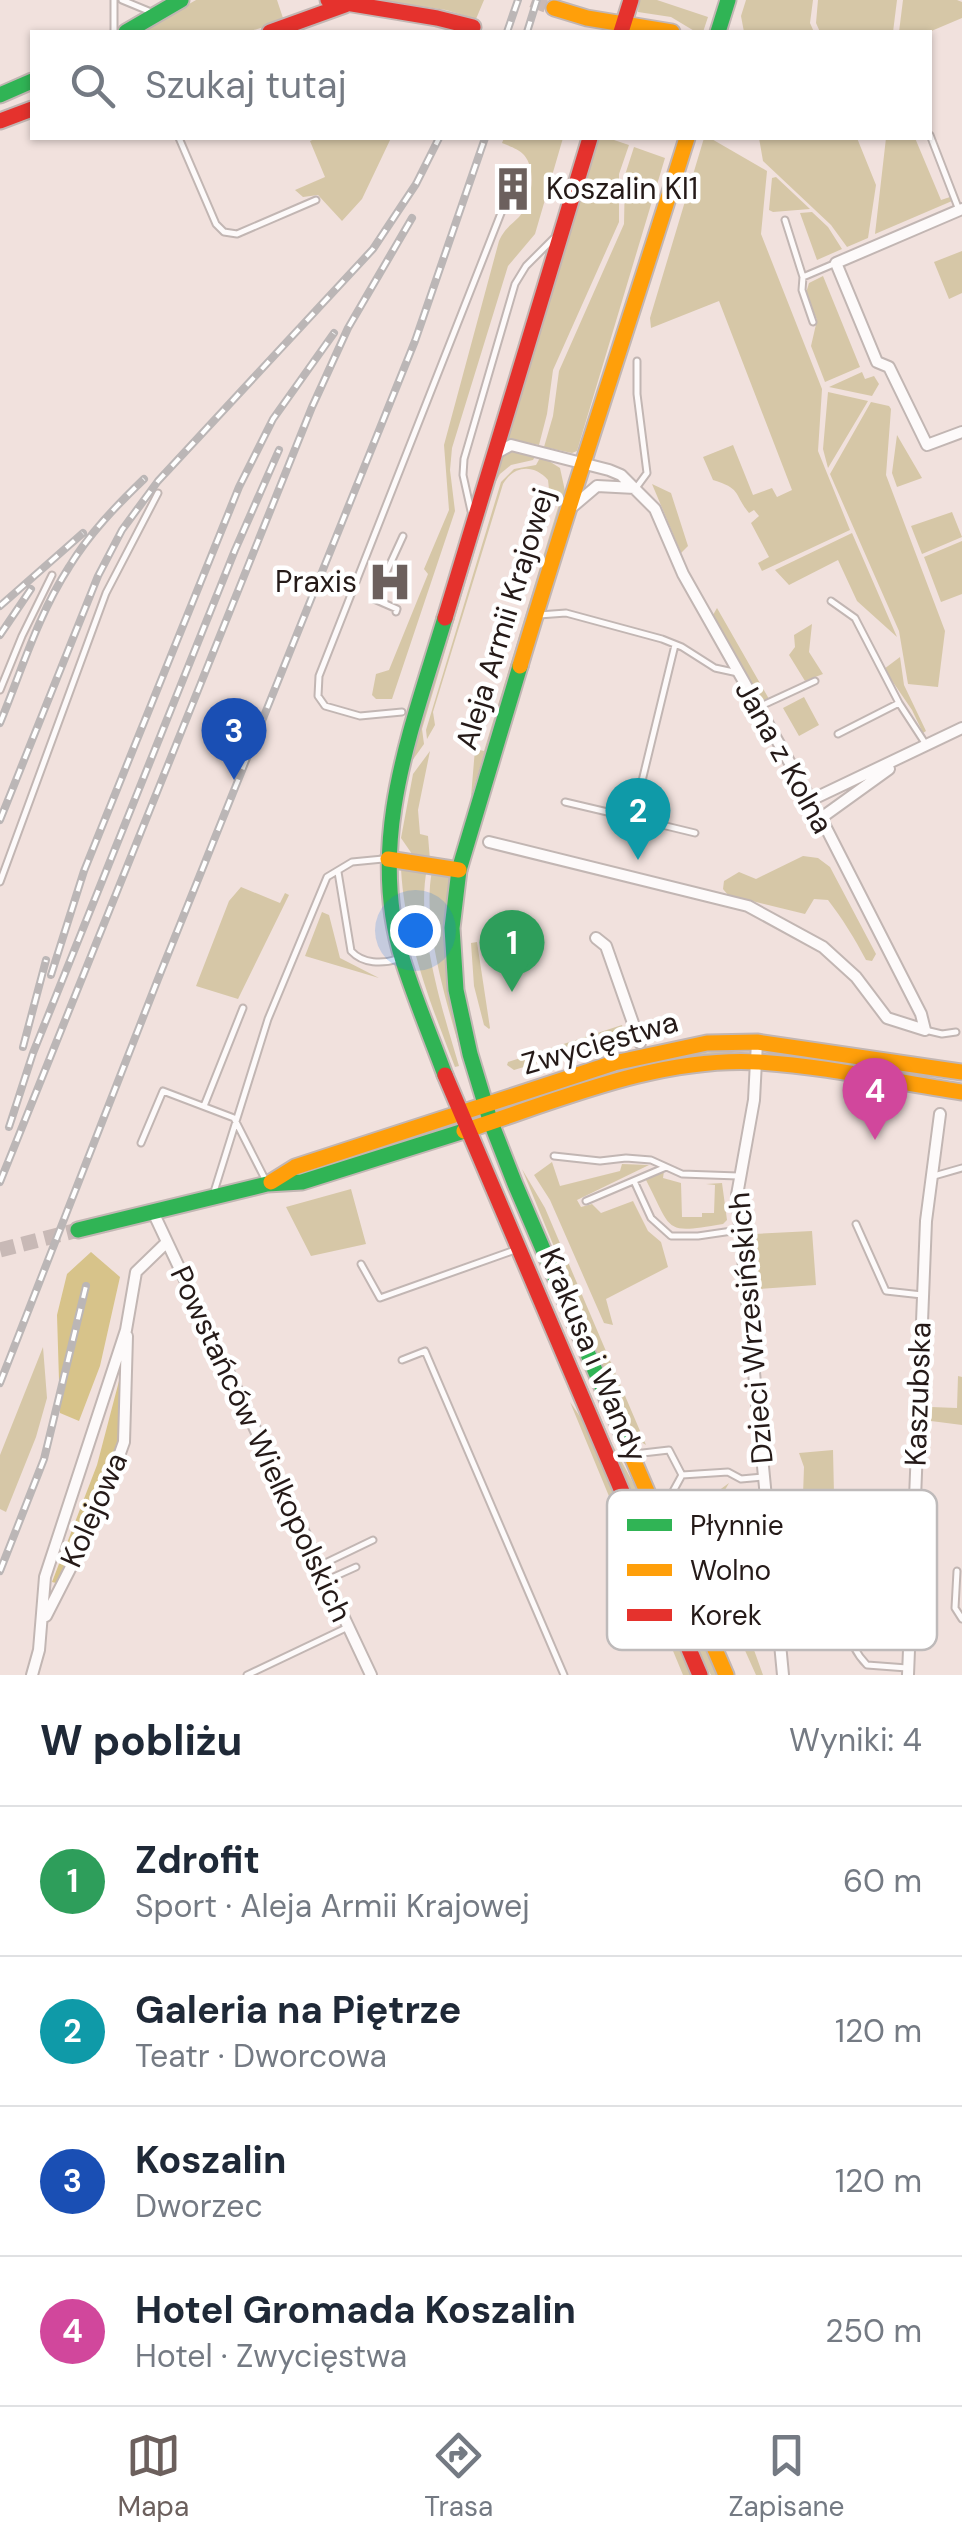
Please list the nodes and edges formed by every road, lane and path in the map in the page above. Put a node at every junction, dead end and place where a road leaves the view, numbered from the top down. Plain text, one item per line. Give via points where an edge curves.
1 (114, 0) edge
2 (122, 0) edge
3 (181, 0) edge
4 (328, 0) edge
5 (631, 0) edge
6 (728, 0) edge
7 (348, 4) edge
8 (554, 8) dead end
9 (157, 14) junction
10 (473, 27) dead end
11 (623, 28) edge
12 (114, 30) edge
13 (129, 30) edge
14 (276, 30) edge
15 (719, 30) edge
16 (30, 82) edge
17 (0, 94) edge
18 (30, 109) edge
19 (0, 121) edge
20 (181, 140) edge
21 (589, 140) edge
22 (685, 140) edge
23 (932, 140) edge
24 (316, 200) dead end
25 (505, 203) dead end
26 (961, 209) edge
27 (785, 220) dead end
28 (562, 230) junction
29 (836, 263) junction
30 (803, 277) junction
31 (813, 322) dead end
32 (637, 361) dead end
33 (962, 432) edge
34 (494, 454) junction
35 (581, 462) junction
36 (636, 488) junction
37 (158, 493) dead end
38 (565, 515) junction
39 (474, 521) junction
40 (403, 536) dead end
41 (52, 575) dead end
42 (831, 600) dead end
43 (396, 612) dead end
44 (535, 616) junction
45 (675, 644) junction
46 (738, 673) junction
47 (816, 682) dead end
48 (0, 690) edge
49 (898, 703) junction
50 (758, 708) junction
51 (402, 712) dead end
52 (962, 728) edge
53 (838, 734) dead end
54 (927, 745) junction
55 (911, 753) junction
56 (810, 800) junction
57 (565, 802) dead end
58 (633, 818) junction
59 (821, 818) junction
60 (695, 832) dead end
61 (493, 840) dead end
62 (388, 859) junction
63 (459, 870) junction
64 (338, 872) junction
65 (0, 882) edge
66 (596, 938) dead end
67 (402, 958) junction
68 (243, 1008) dead end
69 (925, 1030) junction
70 (956, 1032) dead end
71 (757, 1042) junction
72 (640, 1043) dead end
73 (757, 1062) junction
74 (962, 1072) edge
75 (962, 1092) edge
76 (486, 1105) junction
77 (204, 1106) junction
78 (459, 1113) junction
79 (940, 1114) dead end
80 (234, 1118) junction
81 (492, 1123) junction
82 (467, 1130) junction
83 (140, 1143) dead end
84 (554, 1156) dead end
85 (668, 1166) junction
86 (962, 1168) edge
87 (934, 1171) junction
88 (738, 1176) junction
89 (634, 1180) junction
90 (267, 1184) junction
91 (212, 1198) junction
92 (586, 1200) dead end
93 (154, 1212) junction
94 (856, 1224) dead end
95 (78, 1230) tunnel mouth
96 (740, 1230) junction
97 (166, 1243) junction
98 (518, 1249) junction
99 (361, 1264) dead end
100 (922, 1294) junction
101 (126, 1330) junction
102 (402, 1360) dead end
103 (632, 1454) junction
104 (682, 1475) junction
105 (765, 1477) junction
106 (621, 1490) edge
107 (647, 1490) edge
108 (674, 1490) edge
109 (766, 1490) edge
110 (915, 1490) edge
111 (373, 1540) dead end
112 (319, 1566) junction
113 (356, 1567) dead end
114 (957, 1571) dead end
115 (326, 1581) junction
116 (962, 1619) edge
117 (42, 1625) junction
118 (348, 1627) junction
119 (689, 1650) edge
120 (715, 1650) edge
121 (781, 1650) edge
122 (855, 1650) edge
123 (867, 1665) junction
124 (908, 1672) edge
125 (32, 1675) edge
126 (247, 1675) edge
127 (371, 1675) edge
128 (564, 1675) edge
129 (700, 1675) edge
130 (726, 1675) edge
131 (783, 1675) edge
132 (866, 1675) edge

1 - 12 lane
2 - 9 lane
3 - 9 street
4 - 7 street
5 - 11 street
6 - 15 street
7 - 10 street
7 - 14 street
8 - 11 street
9 - 13 street
16 - 17 street
18 - 19 street
20 - 24 lane via 224,232 237,234
21 - 28 street, Aleja Armii Krajowej
22 - 35 street, Aleja Armii Krajowej
23 - 26 lane
25 - 51 lane via 318,676 325,706 360,716
26 - 29 street
27 - 30 lane
28 - 34 street, Aleja Armii Krajowej
28 - 39 lane via 515,284 464,459
29 - 30 lane
29 - 33 street via 878,362 889,367 927,445
30 - 31 lane
32 - 36 lane via 647,473
34 - 35 street, Jana z Kolna via 511,445
34 - 39 street, Aleja Armii Krajowej
35 - 36 street, Jana z Kolna via 621,474
35 - 38 street, Aleja Armii Krajowej
36 - 38 street via 592,488
36 - 46 street, Jana z Kolna via 655,509
37 - 65 lane via 106,593
38 - 44 street, Aleja Armii Krajowej
39 - 62 street, Aleja Armii Krajowej via 397,778
40 - 43 lane via 374,599
41 - 48 lane
42 - 49 lane via 855,618
44 - 45 lane via 566,612
44 - 63 street, Aleja Armii Krajowej
45 - 46 lane via 715,668
45 - 58 lane
46 - 50 street, Jana z Kolna
47 - 50 lane
49 - 53 lane
49 - 54 lane
50 - 56 street, Jana z Kolna
52 - 54 street
54 - 55 street
55 - 56 street
55 - 59 street
56 - 59 street, Jana z Kolna
57 - 58 lane
58 - 60 lane
59 - 69 street, Jana z Kolna
61 - 69 street via 748,906 823,947 888,1018
62 - 63 street
62 - 64 lane via 352,862
62 - 67 street, Aleja Armii Krajowej
63 - 76 street, Aleja Armii Krajowej via 451,931 454,987
64 - 67 lane via 351,951 373,962
64 - 80 lane via 327,877 314,904
66 - 72 street via 606,946
67 - 78 street, Aleja Armii Krajowej
68 - 77 lane
69 - 70 lane
71 - 73 street, Dzieci Wrzesińskich
71 - 74 street, Zwycięstwa
71 - 76 street, Zwycięstwa via 644,1055
73 - 75 street, Zwycięstwa
73 - 81 street, Zwycięstwa via 655,1071
73 - 88 street, Dzieci Wrzesińskich
76 - 78 street, Zwycięstwa
76 - 81 street, Aleja Armii Krajowej
77 - 80 lane
77 - 83 lane via 162,1091
78 - 82 street, Krakusa i Wandy
78 - 90 street, Zwycięstwa via 294,1167
79 - 87 street, Kaszubska
80 - 90 lane
80 - 91 lane
81 - 82 street, Zwycięstwa
81 - 103 street, Krakusa i Wandy
82 - 90 street, Zwycięstwa via 302,1182
82 - 98 street, Krakusa i Wandy
84 - 85 lane
85 - 88 lane via 682,1174
85 - 89 lane
86 - 87 lane
87 - 100 street, Kaszubska
88 - 96 street, Dzieci Wrzesińskich
89 - 92 lane
89 - 96 lane via 652,1218 671,1236
90 - 91 street, Zwycięstwa
91 - 93 street, Zwycięstwa
93 - 95 street, Zwycięstwa
93 - 97 street, Powstańców Wielkopolskich
94 - 100 lane via 886,1291
96 - 105 street, Dzieci Wrzesińskich
97 - 101 street, Kolejowa via 136,1272
97 - 112 street, Powstańców Wielkopolskich
98 - 99 lane via 380,1298
98 - 106 street, Krakusa i Wandy
100 - 110 street, Kaszubska
101 - 117 street, Kolejowa via 51,1554
101 - 117 street, Kolejowa via 124,1442 99,1512
102 - 128 lane via 425,1351
103 - 104 lane via 669,1450
103 - 107 street, Krakusa i Wandy
104 - 105 lane
104 - 108 lane
105 - 109 street, Dzieci Wrzesińskich
111 - 112 lane
112 - 115 street, Powstańców Wielkopolskich
113 - 115 lane
114 - 116 lane via 955,1608
115 - 118 street, Powstańców Wielkopolskich
117 - 125 street, Kolejowa
118 - 126 lane
118 - 127 street, Powstańców Wielkopolskich
119 - 129 street, Krakusa i Wandy
120 - 130 street, Krakusa i Wandy
121 - 131 street, Dzieci Wrzesińskich
122 - 123 lane
123 - 124 lane
123 - 132 lane

